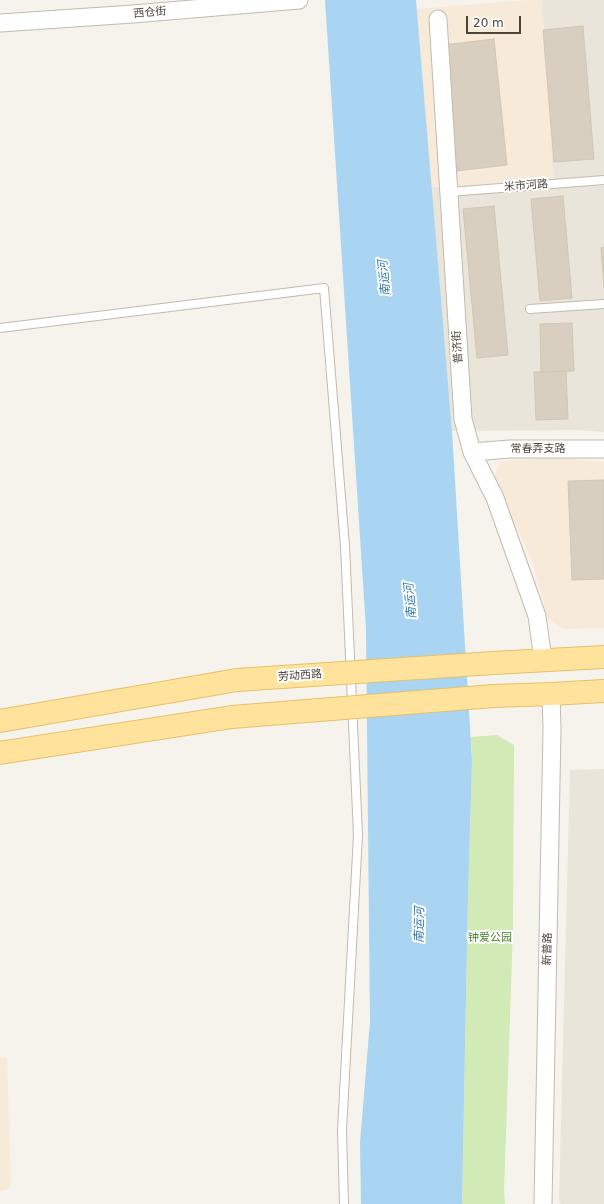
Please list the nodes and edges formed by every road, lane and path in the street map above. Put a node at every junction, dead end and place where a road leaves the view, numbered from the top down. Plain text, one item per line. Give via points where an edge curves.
1 (299, 0) edge
2 (438, 19) dead end
3 (0, 23) edge
4 (604, 180) edge
5 (449, 192) junction
6 (604, 304) edge
7 (530, 309) dead end
8 (0, 328) edge
9 (604, 449) edge
10 (472, 452) junction
11 (604, 657) edge
12 (543, 660) junction
13 (604, 691) edge
14 (551, 694) junction
15 (0, 721) edge
16 (0, 753) edge
17 (344, 1204) edge
18 (543, 1204) edge

1 - 3 street, 西仓街
2 - 5 street, 普济街
4 - 5 lane, 米市河路
5 - 10 street, 普济街 via 463,419
6 - 7 lane
8 - 17 lane via 324,288 345,546 358,835 342,1130
9 - 10 street, 常春弄支路 via 510,449
10 - 12 street, 普济街 via 495,498 537,616
11 - 12 main road, 劳动西路
12 - 15 main road, 劳动西路, bridge via 236,680
13 - 14 main road
14 - 16 main road, bridge via 493,696 232,717
14 - 18 street, 新普路

